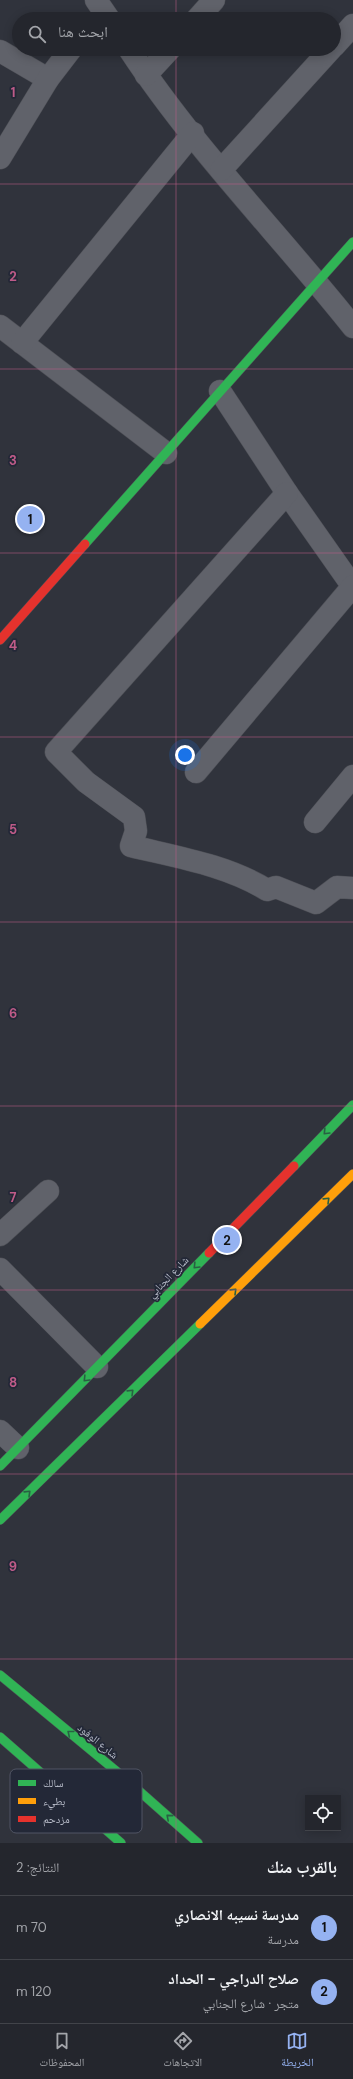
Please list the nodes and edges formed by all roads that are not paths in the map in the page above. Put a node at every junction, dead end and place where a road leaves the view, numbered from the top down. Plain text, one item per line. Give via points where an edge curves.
1 (214, 0) edge
2 (203, 12) edge
3 (353, 25) edge
4 (341, 38) edge
5 (0, 51) edge
6 (66, 56) edge
7 (134, 56) edge
8 (164, 56) edge
9 (325, 56) edge
10 (146, 75) junction
11 (48, 79) junction
12 (192, 134) junction
13 (0, 158) edge
14 (221, 170) junction
15 (353, 242) edge
16 (318, 283) junction
17 (0, 326) edge
18 (353, 327) edge
19 (22, 343) junction
20 (220, 391) junction
21 (166, 453) junction
22 (287, 493) junction
23 (353, 586) edge
24 (4, 630) edge
25 (196, 772) dead end
26 (353, 776) edge
27 (315, 822) dead end
28 (353, 888) edge
29 (353, 1105) edge
30 (353, 1174) edge
31 (48, 1191) dead end
32 (0, 1235) edge
33 (0, 1269) edge
34 (97, 1367) junction
35 (0, 1431) edge
36 (18, 1448) junction
37 (0, 1466) edge
38 (0, 1520) edge
39 (0, 1675) edge
40 (0, 1737) edge
41 (37, 1769) edge
42 (114, 1769) edge
43 (142, 1794) edge
44 (110, 1833) edge
45 (121, 1843) edge
46 (198, 1843) edge

1 - 2 street
3 - 4 street
5 - 11 street
6 - 11 street
7 - 10 street
8 - 10 street
9 - 14 street
10 - 12 street
11 - 13 street
12 - 14 street
12 - 19 street
14 - 16 street
15 - 16 street
16 - 18 street
16 - 20 street
17 - 19 street
19 - 21 street
20 - 21 street
20 - 22 street
21 - 24 street
22 - 23 street
22 - 28 street via 56,752 86,782 134,817 136,831 131,846 215,867 267,890 276,887 316,903 337,887
23 - 25 street
26 - 27 street
29 -> 34 street, شارع الجنابي
38 -> 30 street
31 - 32 street
33 - 34 street
34 -> 36 street, شارع الجنابي
35 - 36 street
36 - 37 street, شارع الجنابي
42 -> 39 street, شارع الوفود
40 - 41 street
46 -> 43 street, شارع الوفود
44 - 45 street

